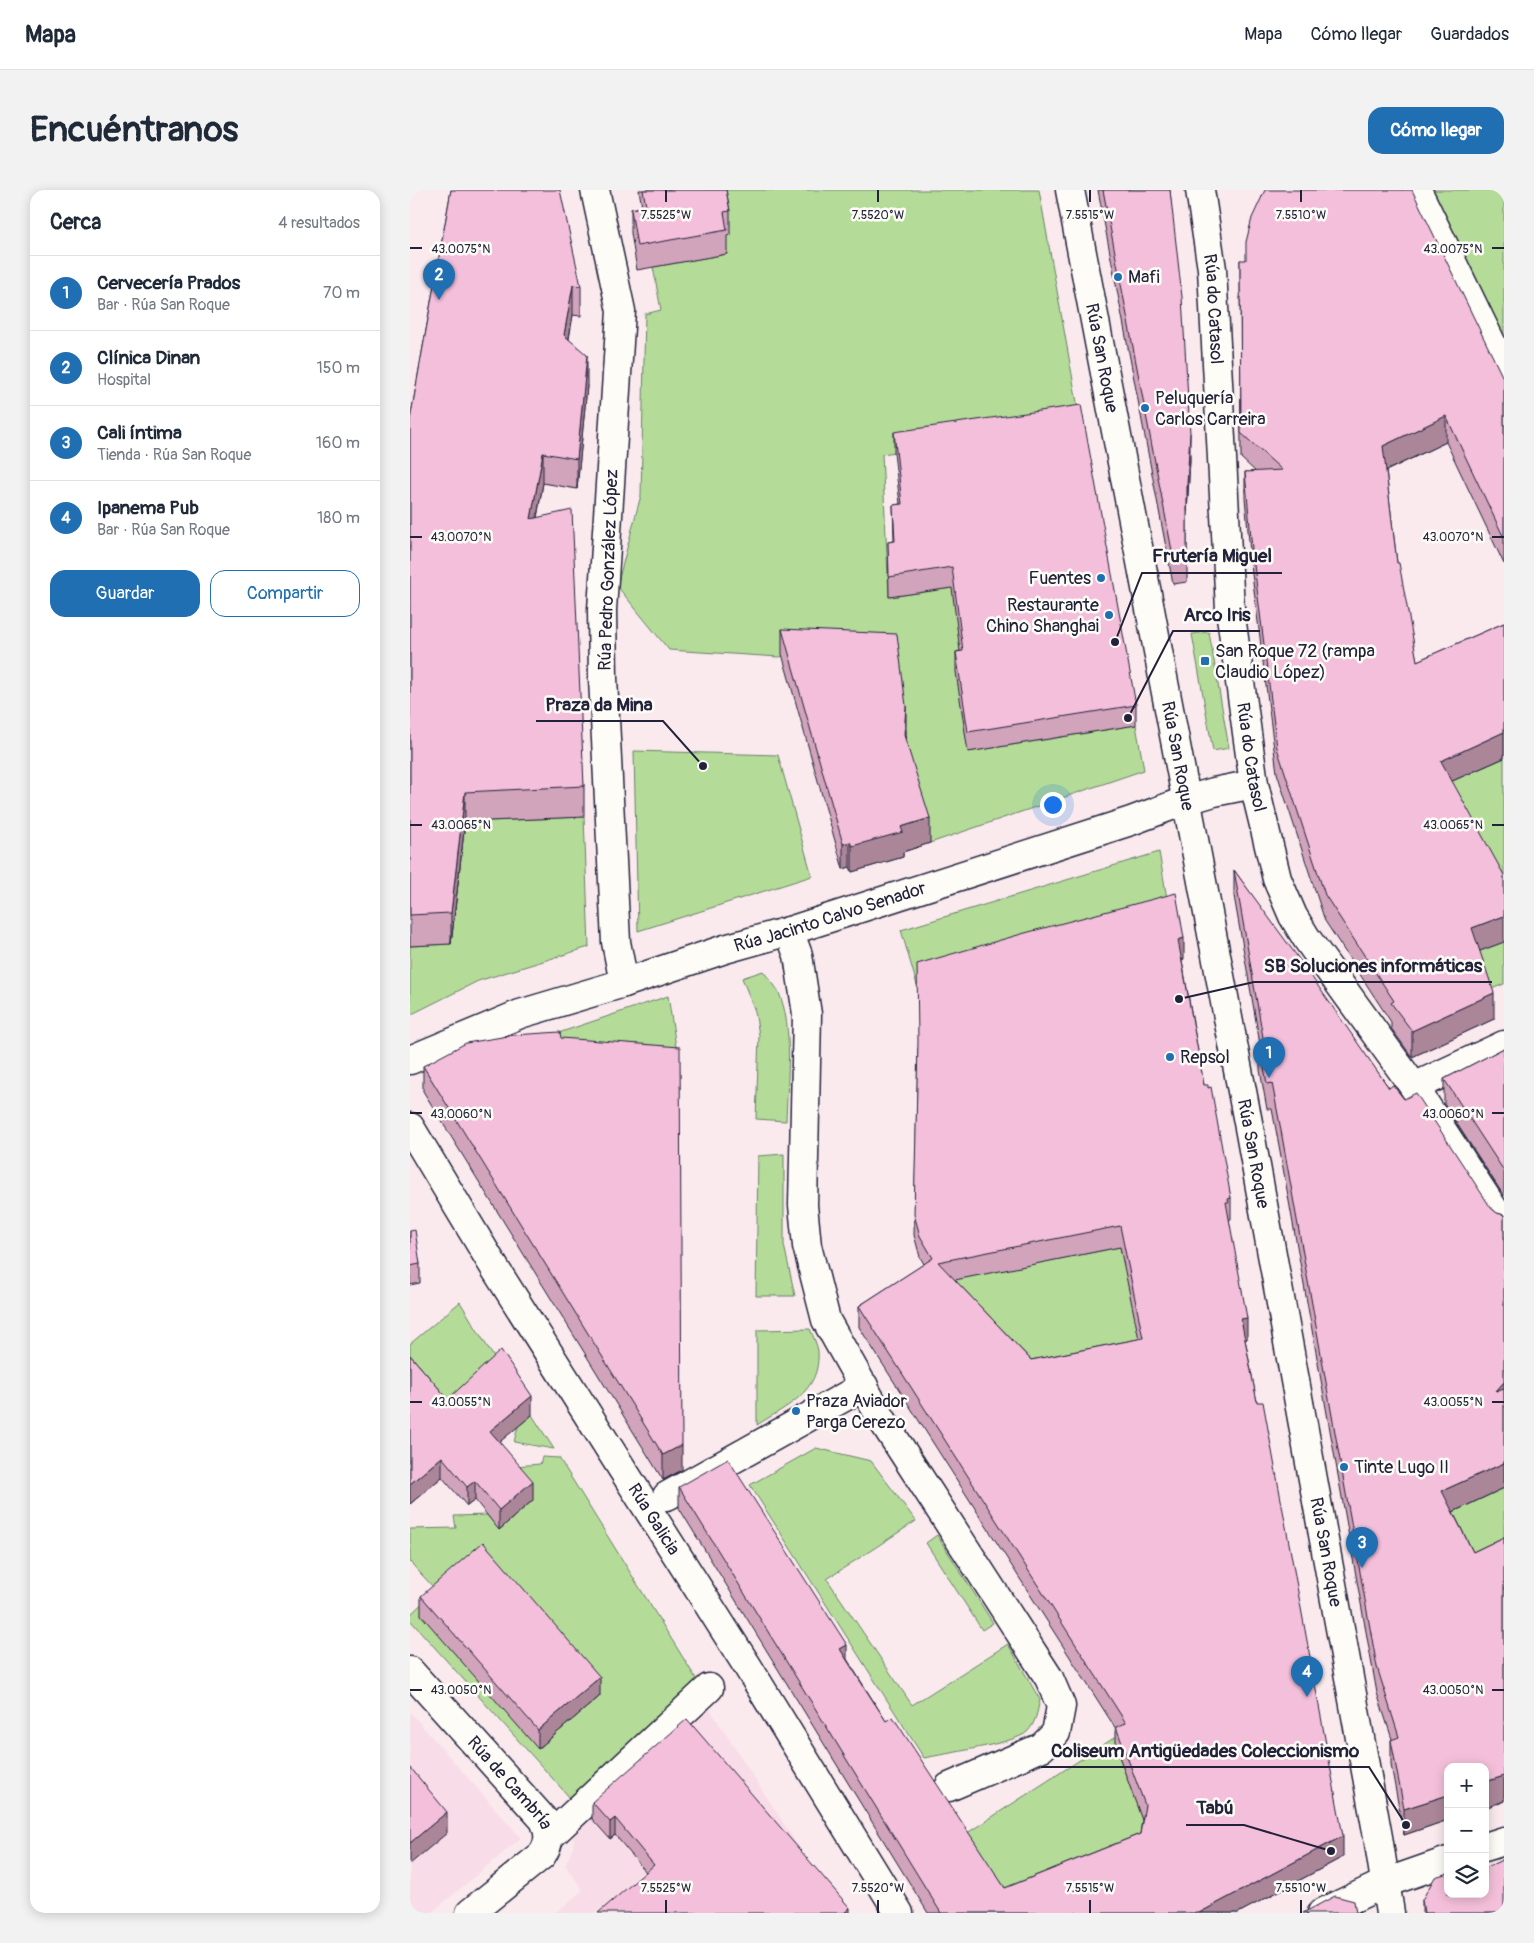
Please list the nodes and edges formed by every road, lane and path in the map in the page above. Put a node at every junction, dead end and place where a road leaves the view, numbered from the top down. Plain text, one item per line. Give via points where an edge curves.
1 (595, 190) edge
2 (1070, 190) edge
3 (1200, 190) edge
4 (1417, 190) edge
5 (1504, 369) edge
6 (1254, 784) junction
7 (1187, 800) junction
8 (789, 930) junction
9 (624, 983) junction
10 (1504, 1045) edge
11 (410, 1060) edge
12 (1414, 1087) junction
13 (410, 1127) edge
14 (1504, 1225) edge
15 (864, 1386) junction
16 (667, 1496) dead end
17 (410, 1671) edge
18 (709, 1688) dead end
19 (950, 1787) dead end
20 (549, 1837) junction
21 (1504, 1840) edge
22 (1489, 1846) edge
23 (1444, 1862) edge
24 (1385, 1883) junction
25 (470, 1913) edge
26 (899, 1913) edge
27 (1322, 1913) edge
28 (1390, 1913) edge

1 - 9 street, Rúa Pedro González López via 621,311 602,610 616,942
2 - 7 street, Rúa San Roque
3 - 6 street, Rúa do Catasol via 1212,269 1230,609
4 - 5 street
6 - 7 street, Rúa Jacinto Calvo Senador
6 - 12 street, Rúa do Catasol via 1277,879 1293,916
7 - 8 street, Rúa Jacinto Calvo Senador via 1131,821
7 - 24 street, Rúa San Roque
8 - 9 street, Rúa Jacinto Calvo Senador
8 - 15 street via 798,955 807,1014 803,1205 807,1246 826,1320
9 - 11 street, Rúa Jacinto Calvo Senador via 520,1014
10 - 12 street
12 - 14 street, Rúa do Catasol
13 - 26 street, Rúa Galicia via 496,1270 748,1667
15 - 16 street
15 - 19 street via 881,1418 1049,1678 1061,1706 1056,1733 1042,1747
17 - 20 street, Rúa de Cambría via 544,1820
18 - 20 street
20 - 25 street, Rúa de Cambría via 542,1855
21 - 22 street
23 - 24 street
24 - 27 street
24 - 28 street, Rúa San Roque

